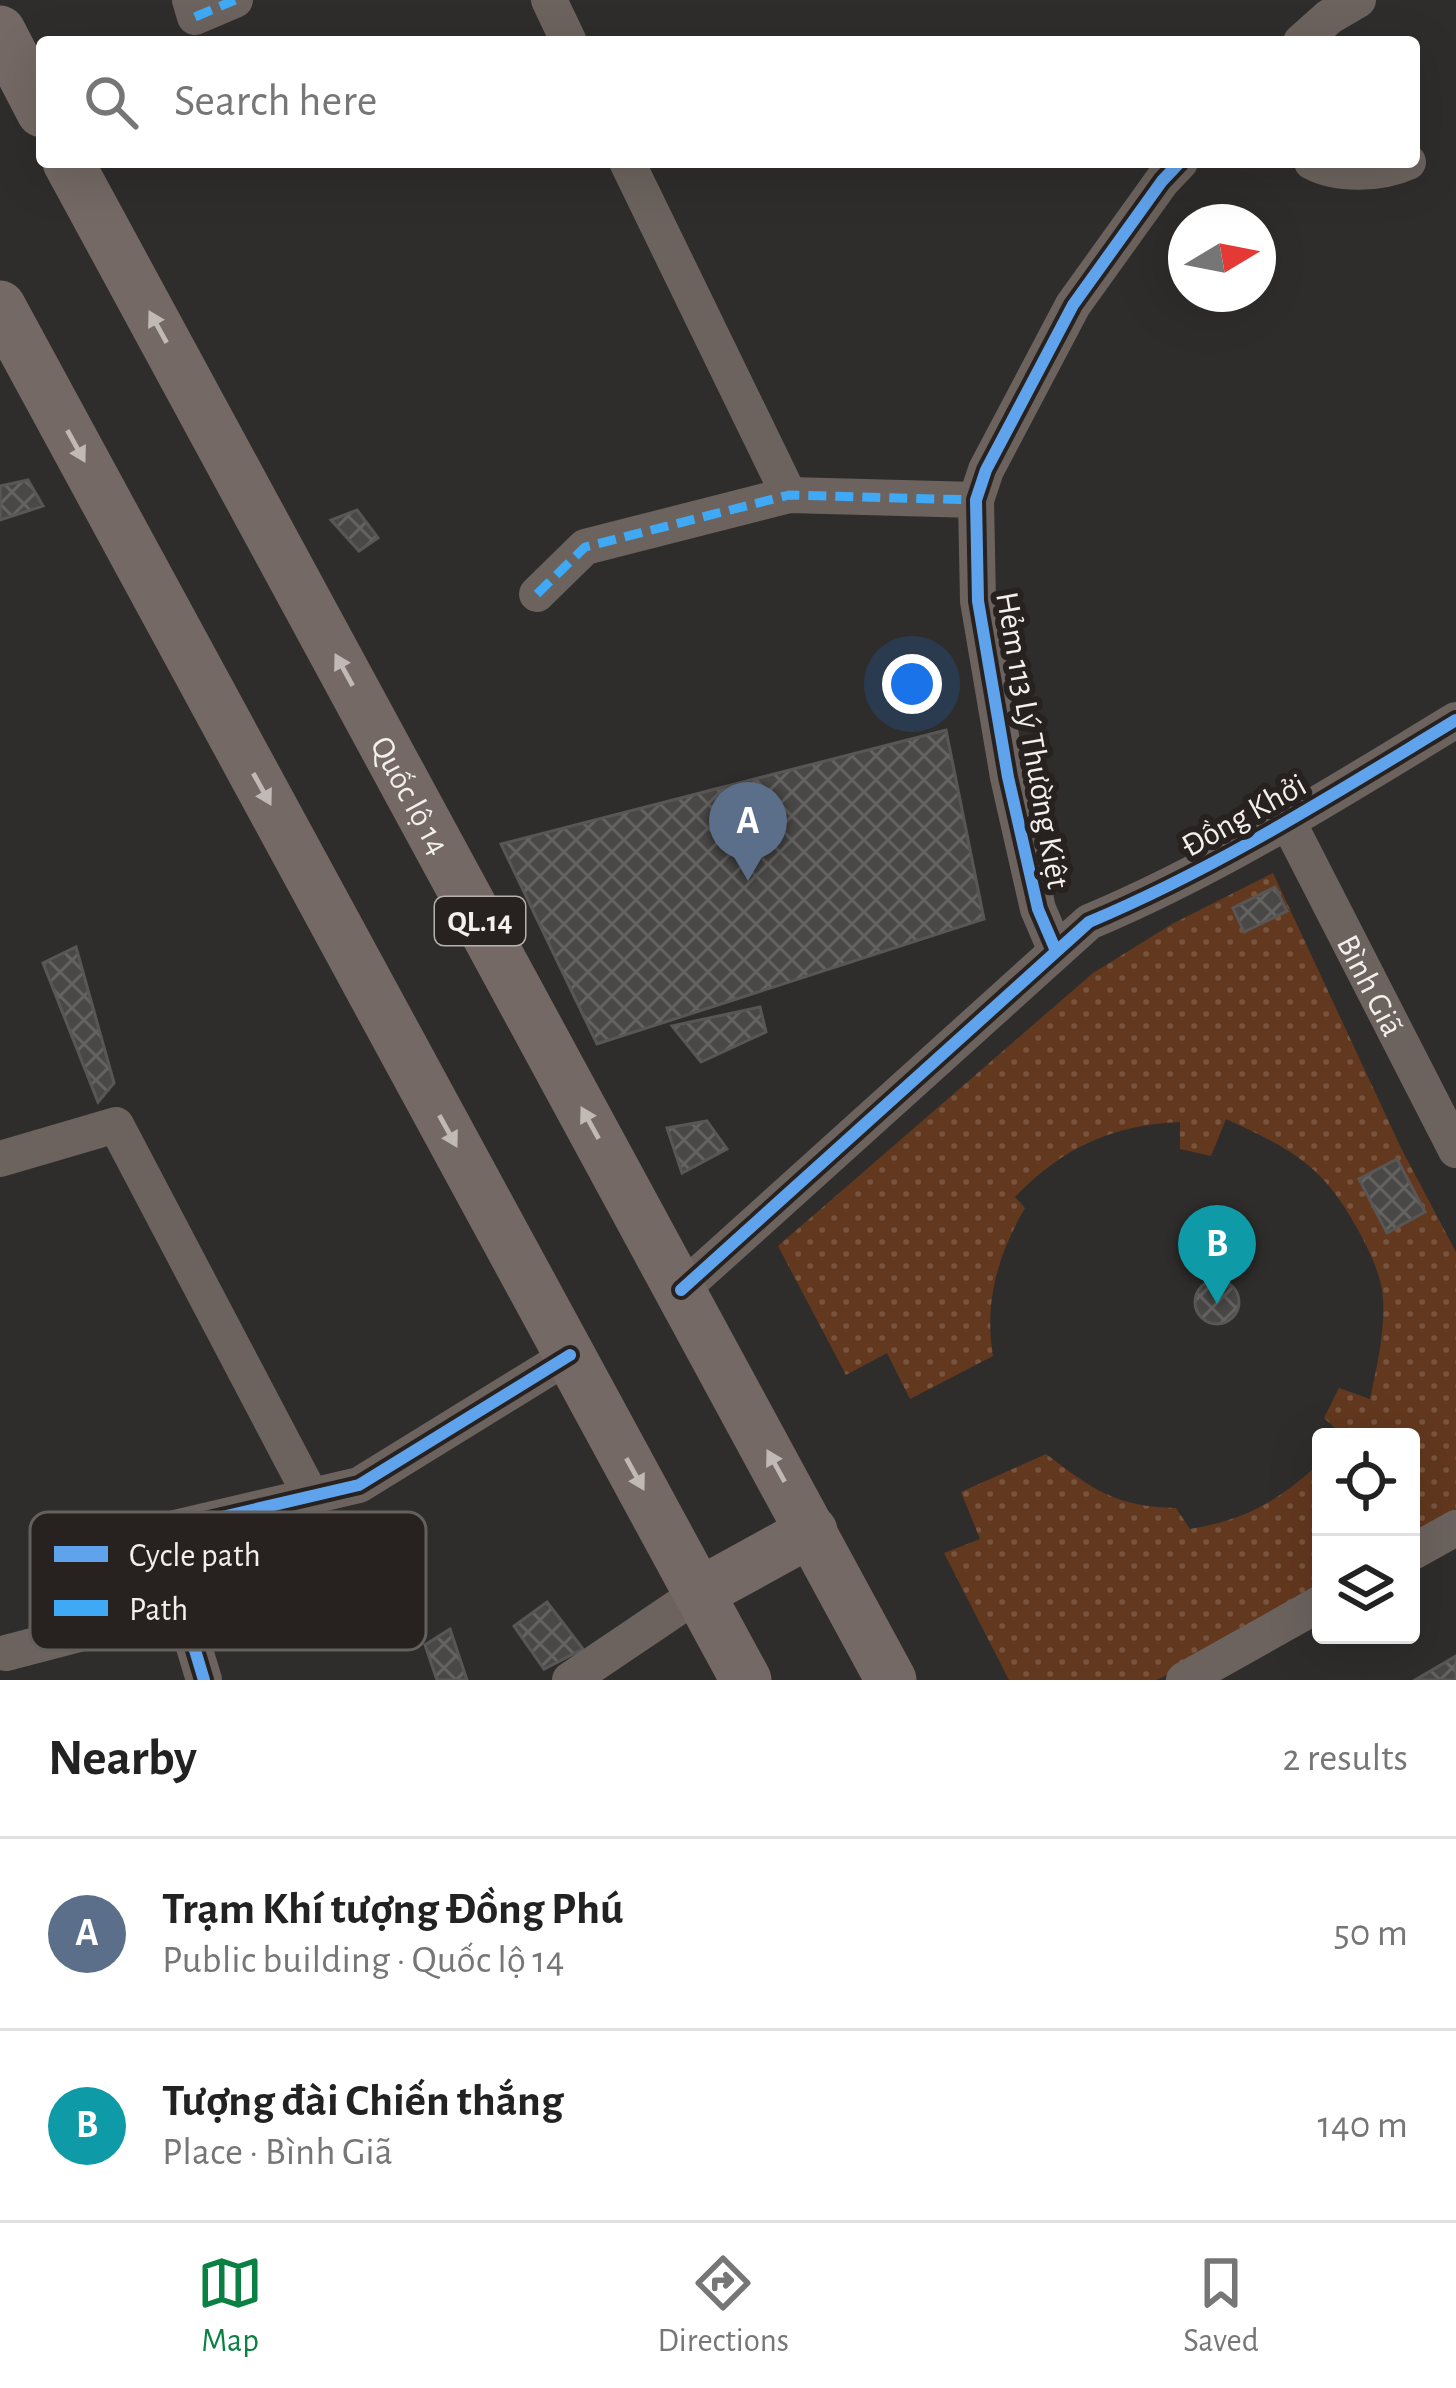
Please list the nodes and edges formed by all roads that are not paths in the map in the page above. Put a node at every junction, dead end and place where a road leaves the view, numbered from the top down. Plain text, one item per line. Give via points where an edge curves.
1 (235, 0) edge
2 (549, 0) edge
3 (1337, 6) edge
4 (193, 9) edge
5 (0, 32) edge
6 (566, 36) edge
7 (1307, 36) edge
8 (36, 101) edge
9 (71, 168) edge
10 (631, 168) edge
11 (1174, 168) edge
12 (1339, 168) edge
13 (1395, 168) edge
14 (0, 306) edge
15 (789, 495) junction
16 (976, 500) junction
17 (537, 594) dead end
18 (1456, 720) edge
19 (1288, 822) junction
20 (1056, 951) junction
21 (1456, 1150) edge
22 (0, 1159) edge
23 (681, 1290) junction
24 (570, 1354) junction
25 (310, 1495) junction
26 (240, 1512) edge
27 (1456, 1528) edge
28 (812, 1531) junction
29 (1420, 1548) edge
30 (699, 1593) junction
31 (1312, 1608) edge
32 (30, 1647) edge
33 (195, 1650) edge
34 (6, 1653) dead end
35 (736, 1675) edge
36 (204, 1680) edge
37 (570, 1680) edge
38 (891, 1680) edge
39 (1184, 1680) edge

1 - 4 street
2 - 6 street
3 - 7 street
5 - 8 highway
23 -> 9 highway, Quốc lộ 14 / QL.14
10 - 15 street
11 - 16 street, Hẻm 113 Lý Thường Kiệt via 1072,305
12 - 13 street
14 -> 24 highway
15 - 16 street
15 - 17 street via 585,547
16 - 20 street, Hẻm 113 Lý Thường Kiệt via 978,601 1008,777 1038,909
18 - 19 street, Đồng Khởi
19 - 20 street, Đồng Khởi via 1089,922
19 - 21 street, Bình Giã
20 - 23 street, Đồng Khởi
22 - 25 street via 116,1125
28 -> 23 highway, Quốc lộ 14 / QL.14
24 - 25 street via 359,1485
24 -> 30 highway
25 - 26 street
27 - 29 street
28 - 30 highway
28 - 38 highway, Quốc lộ 14 / QL.14
30 - 35 highway
30 - 37 street
31 - 39 street
32 - 34 street
33 - 36 street

